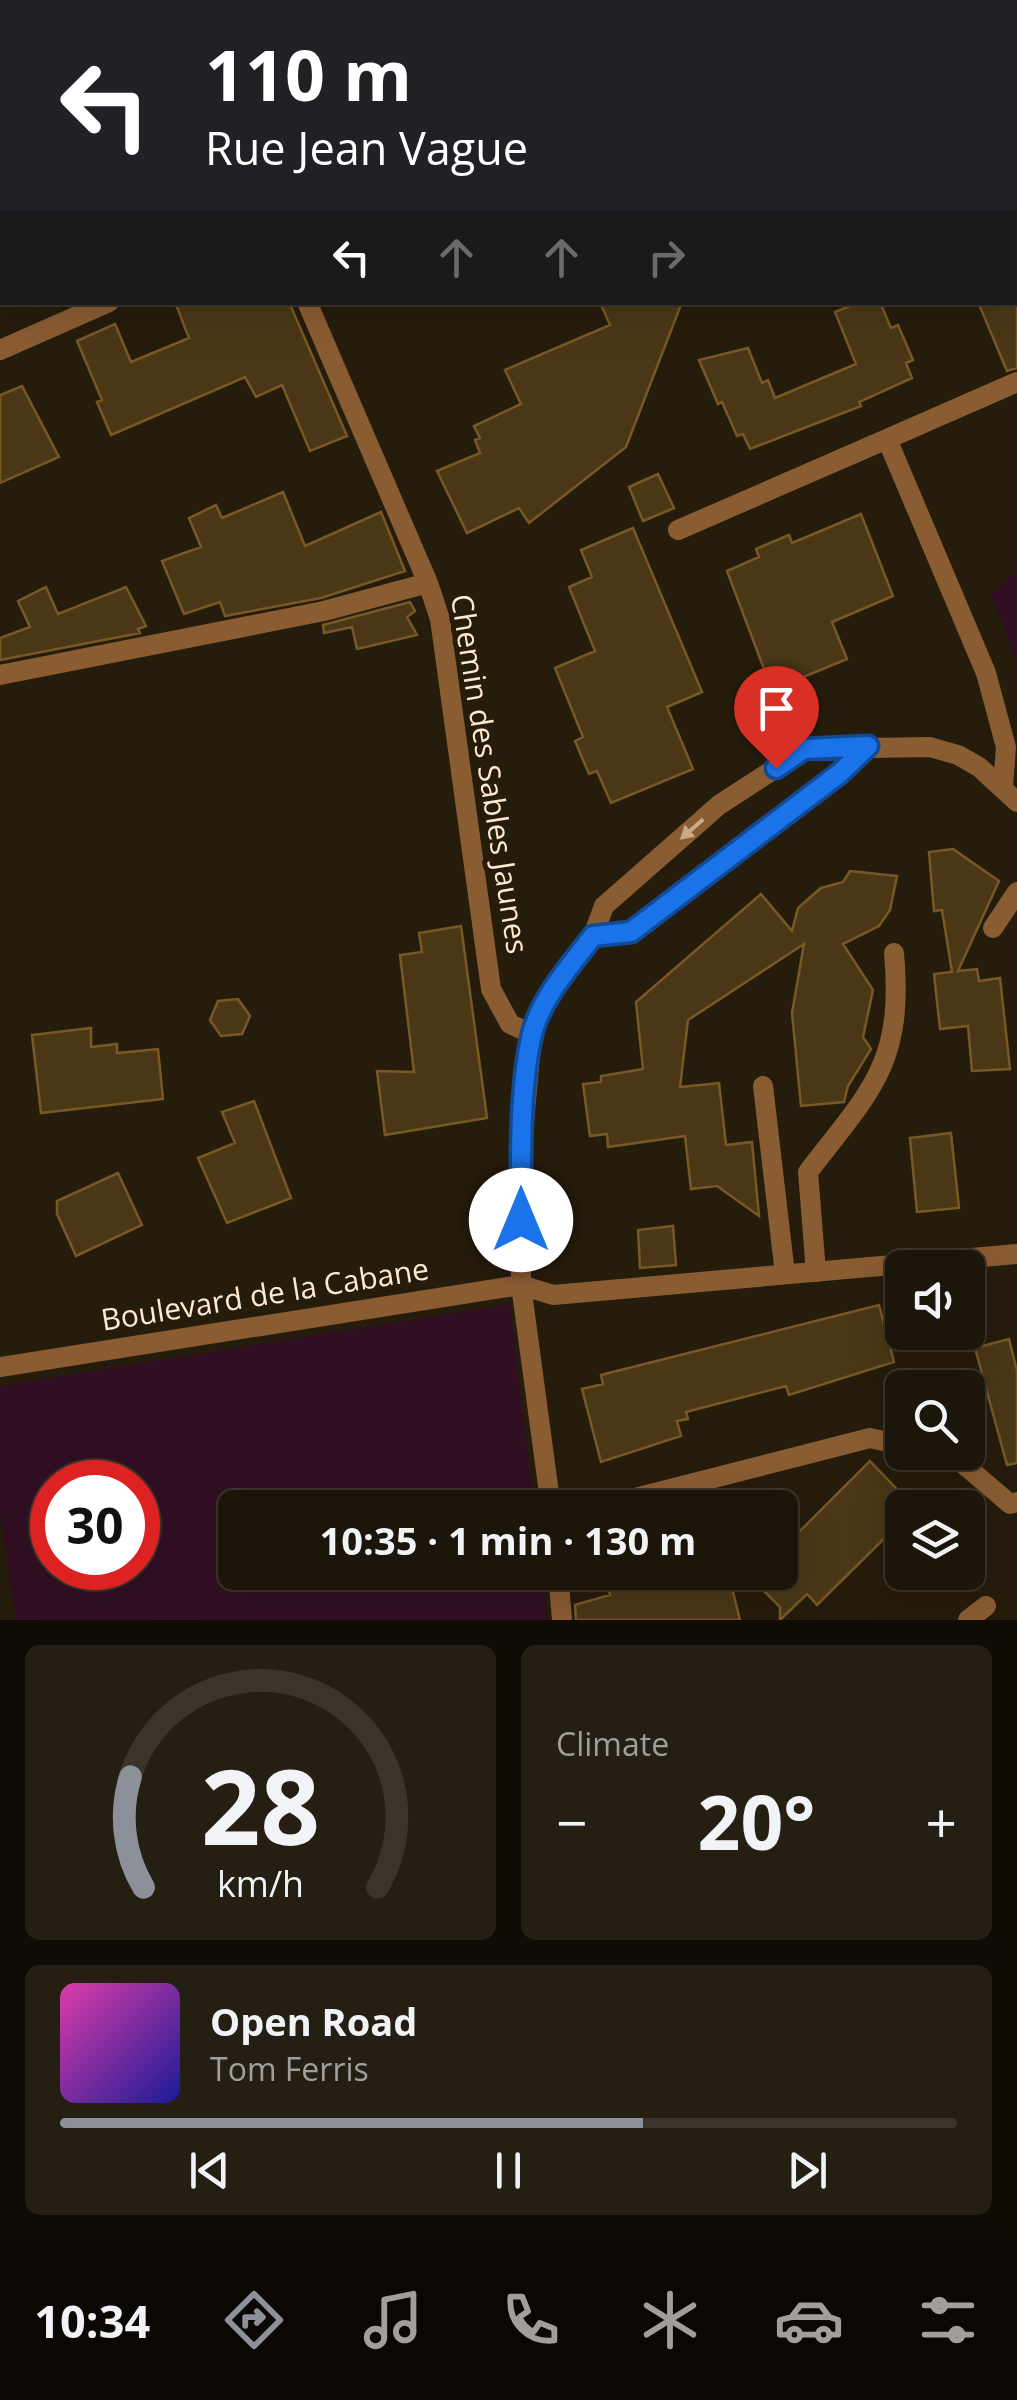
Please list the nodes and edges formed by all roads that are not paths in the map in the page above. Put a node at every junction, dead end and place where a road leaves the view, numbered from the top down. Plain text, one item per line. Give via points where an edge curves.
1 (102, 305) edge
2 (308, 305) edge
3 (0, 350) edge
4 (1017, 382) edge
5 (887, 439) junction
6 (678, 530) dead end
7 (428, 582) junction
8 (0, 675) edge
9 (868, 746) junction
10 (1010, 795) edge
11 (1017, 892) edge
12 (993, 928) dead end
13 (593, 936) junction
14 (894, 954) dead end
15 (532, 1034) junction
16 (763, 1086) dead end
17 (1017, 1254) edge
18 (816, 1272) junction
19 (785, 1274) junction
20 (521, 1285) junction
21 (0, 1367) edge
22 (885, 1441) edge
23 (970, 1470) edge
24 (549, 1490) edge
25 (666, 1490) edge
26 (1017, 1502) edge
27 (560, 1590) edge
28 (986, 1606) dead end
29 (562, 1620) edge
30 (968, 1620) edge

1 - 3 street
2 - 7 street
4 - 5 street
5 - 6 street
5 - 10 street via 986,672 1006,747
7 - 8 street, Chemin des Sables Jaunes via 324,610
7 - 15 street, Chemin des Sables Jaunes via 440,619 492,989 510,1024
9 - 10 street via 930,747 958,755
9 - 13 street via 631,932
9 -> 13 street via 804,749 720,805 604,906
11 - 12 street
13 - 15 street via 547,998
14 - 18 street via 892,1044 872,1089 808,1172
15 - 20 street via 521,1156
16 - 19 street
17 - 18 street, Boulevard de la Cabane
18 - 19 street, Boulevard de la Cabane
19 - 20 street, Boulevard de la Cabane via 554,1295
20 - 21 street, Boulevard de la Cabane
20 - 24 street
22 - 25 street via 870,1438
23 - 26 street via 1010,1504
27 - 29 street
28 - 30 street

